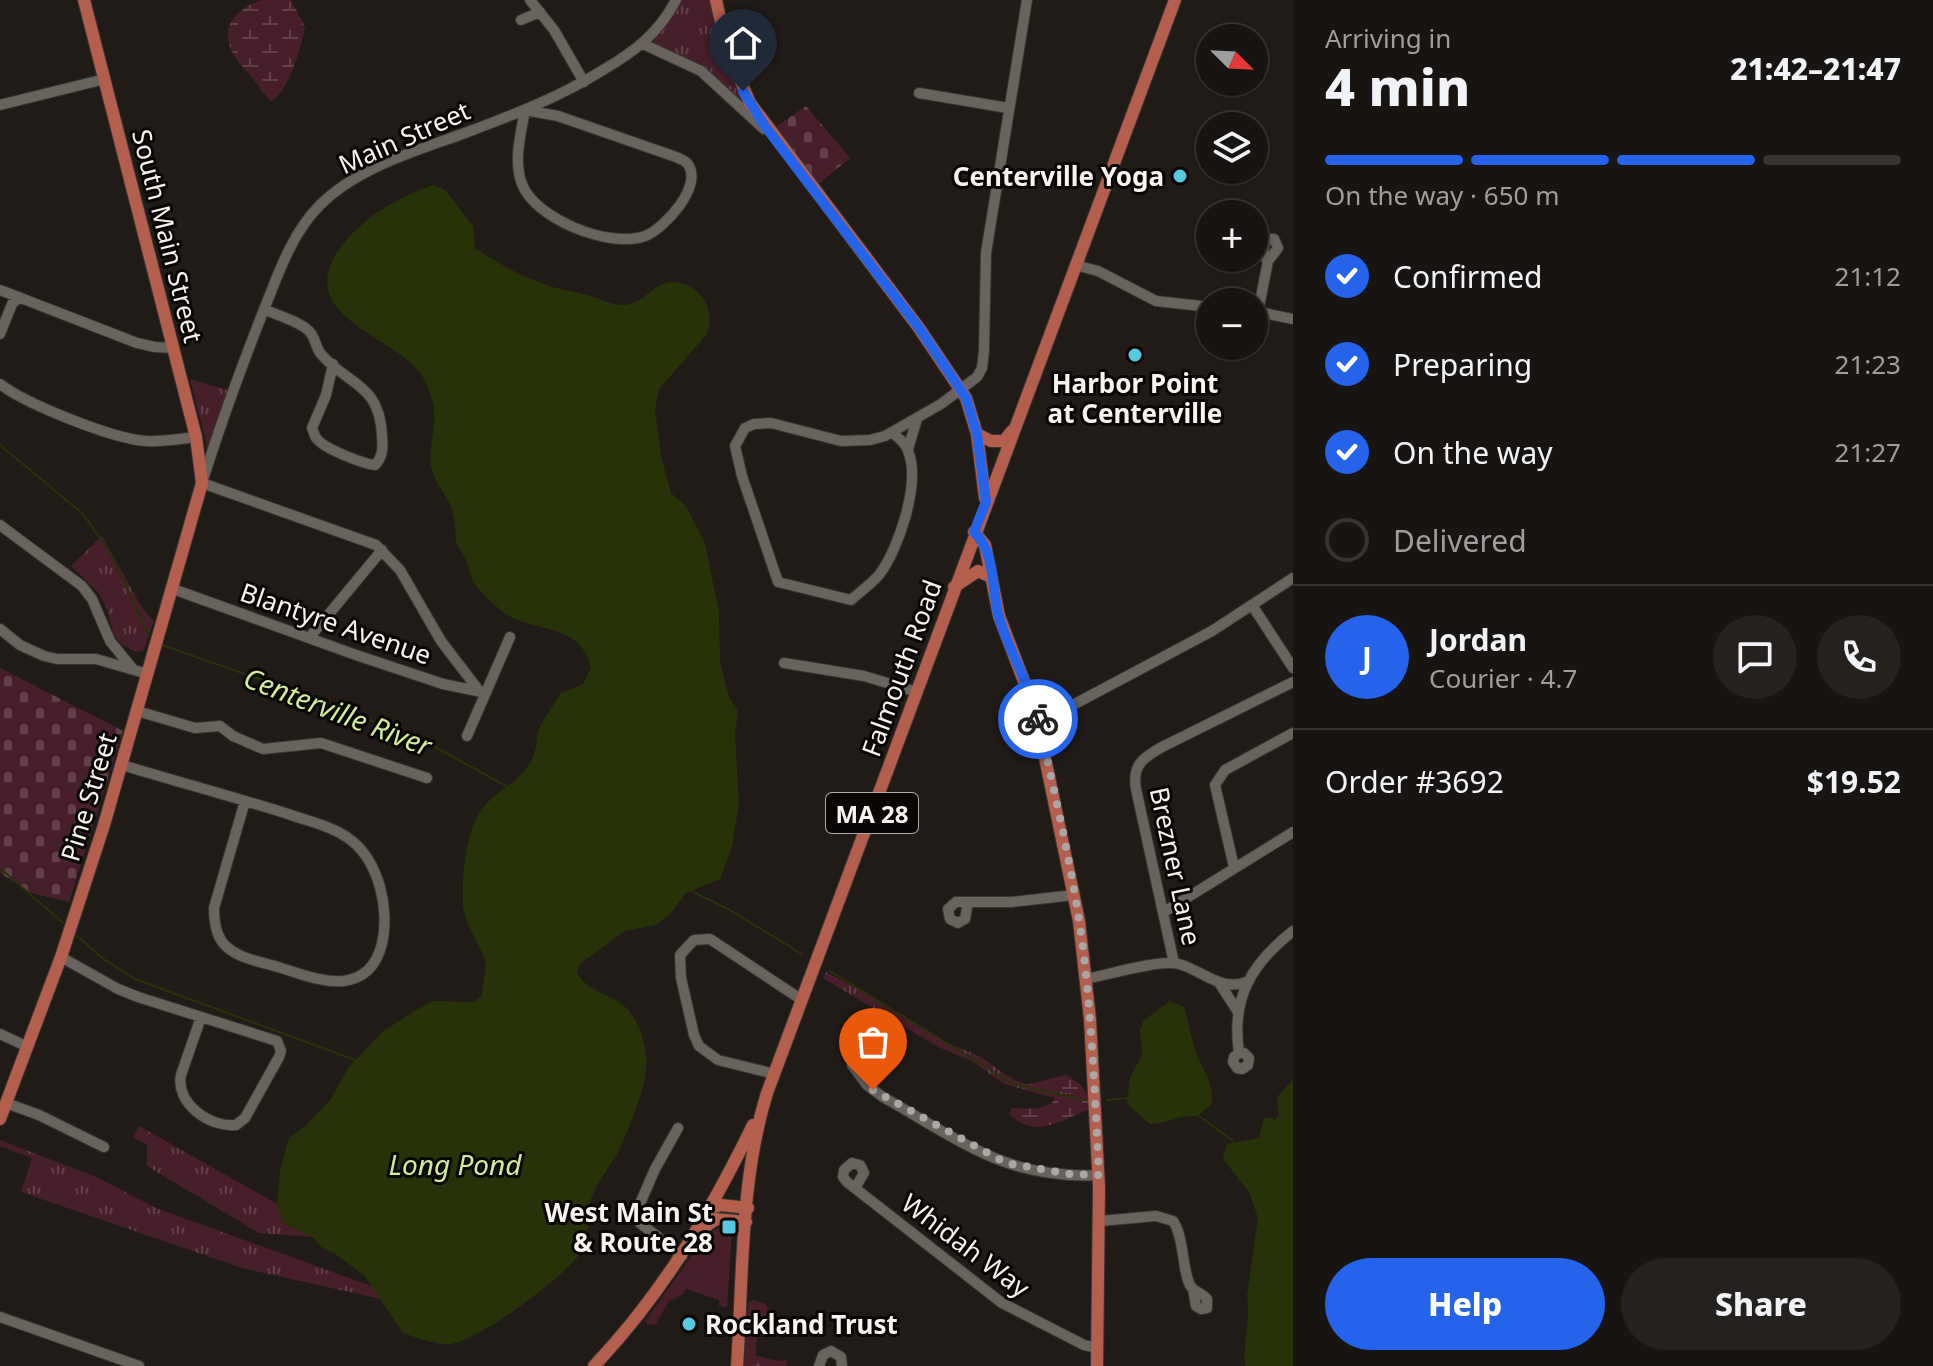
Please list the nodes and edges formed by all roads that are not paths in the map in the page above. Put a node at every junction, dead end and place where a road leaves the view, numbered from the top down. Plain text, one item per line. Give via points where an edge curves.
1 (84, 0) edge
2 (530, 0) edge
3 (676, 0) edge
4 (716, 0) edge
5 (1027, 0) edge
6 (1175, 0) edge
7 (540, 12) junction
8 (521, 20) dead end
9 (643, 44) junction
10 (105, 79) junction
11 (584, 82) junction
12 (919, 93) dead end
13 (0, 105) edge
14 (1008, 108) junction
15 (525, 110) junction
16 (775, 140) junction
17 (1075, 265) junction
18 (0, 290) edge
19 (19, 297) junction
20 (1196, 305) edge
21 (264, 309) junction
22 (1268, 314) edge
23 (1293, 319) edge
24 (0, 334) edge
25 (173, 348) junction
26 (333, 364) junction
27 (0, 384) edge
28 (961, 390) junction
29 (917, 419) junction
30 (1016, 425) junction
31 (892, 432) junction
32 (977, 434) junction
33 (196, 437) junction
34 (908, 449) junction
35 (202, 483) junction
36 (986, 502) junction
37 (0, 525) edge
38 (974, 532) junction
39 (382, 550) junction
40 (991, 577) junction
41 (1293, 578) edge
42 (954, 587) junction
43 (173, 589) junction
44 (1252, 605) junction
45 (0, 629) edge
46 (510, 637) dead end
47 (309, 638) junction
48 (784, 663) dead end
49 (132, 668) junction
50 (1293, 668) edge
51 (148, 674) junction
52 (1293, 682) edge
53 (917, 692) junction
54 (483, 693) junction
55 (137, 711) junction
56 (1039, 723) junction
57 (1293, 733) edge
58 (467, 736) dead end
59 (122, 765) junction
60 (427, 778) dead end
61 (245, 801) junction
62 (1293, 832) edge
63 (1234, 867) junction
64 (1074, 895) junction
65 (968, 902) dead end
66 (1164, 912) junction
67 (1293, 931) edge
68 (61, 957) junction
69 (1174, 963) junction
70 (1086, 979) junction
71 (1249, 981) junction
72 (1220, 984) junction
73 (802, 1000) junction
74 (1238, 1012) junction
75 (201, 1017) junction
76 (0, 1034) edge
77 (28, 1047) junction
78 (1239, 1053) dead end
79 (852, 1065) dead end
80 (775, 1074) junction
81 (767, 1093) junction
82 (6, 1103) junction
83 (0, 1119) edge
84 (678, 1128) dead end
85 (104, 1147) dead end
86 (1099, 1175) junction
87 (855, 1188) dead end
88 (710, 1208) junction
89 (747, 1215) junction
90 (1100, 1221) junction
91 (695, 1236) junction
92 (682, 1256) junction
93 (1193, 1289) dead end
94 (0, 1317) edge
95 (1098, 1348) junction
96 (139, 1366) edge
97 (594, 1366) edge
98 (737, 1366) edge
99 (819, 1366) edge
100 (842, 1366) edge
101 (1097, 1366) edge

1 - 10 main road, South Main Street
2 - 7 street
3 - 9 street, Main Street
4 - 16 main road via 737,76
5 - 14 street
6 - 17 main road, Falmouth Road / MA 28
7 - 8 street
7 - 11 street
9 - 11 street, Main Street
9 - 16 street via 701,71
10 - 13 street
10 - 25 main road, South Main Street
11 - 15 street, Main Street
12 - 14 street
14 - 28 street via 986,253 982,368
15 - 15 street via 558,116 687,163 691,183 683,202 653,233 629,240 594,234 552,216 528,197 518,168
15 - 21 street, Main Street via 389,162 336,191 296,237
16 - 28 main road
17 - 20 street via 1156,301
17 - 30 main road, Falmouth Road / MA 28
18 - 19 street
19 - 24 street
19 - 25 street via 137,343
21 - 26 street via 309,331
21 - 35 street, Main Street
22 - 23 street
25 - 33 main road, South Main Street
26 - 26 street via 375,405 383,444 375,465 322,443 313,432
27 - 33 street via 39,406 130,439
28 - 29 street
28 - 32 main road
29 - 31 street
29 - 34 street
30 - 32 main road via 1004,441
30 - 36 main road, Falmouth Road / MA 28
31 - 34 street
31 - 34 street via 870,440 841,441 771,423 754,424 739,435 735,446 742,476 778,582 851,600 881,573 913,487
32 - 36 main road
33 - 35 main road, South Main Street
35 - 39 street via 369,540
35 - 43 main road, Pine Street
36 - 38 main road, Falmouth Road / MA 28
37 - 49 street via 82,586 110,641
38 - 40 main road via 985,545
38 - 42 main road, Falmouth Road / MA 28
39 - 47 street
39 - 54 street via 400,570 447,650
40 - 42 main road via 978,571
40 - 56 main road via 999,616
41 - 44 street
42 - 53 main road, Falmouth Road / MA 28
43 - 47 street, Blantyre Avenue
43 - 51 main road, Pine Street
44 - 50 street
44 - 56 street
45 - 49 street via 44,656 90,658
46 - 54 street
47 - 54 street, Blantyre Avenue
48 - 53 street via 864,676
49 - 51 street
51 - 55 main road, Pine Street
52 - 66 street, Brezner Lane via 1162,747 1137,765 1135,781
53 - 73 main road, Falmouth Road / MA 28
54 - 58 street
55 - 59 main road, Pine Street
55 - 60 street via 195,728 220,726 263,749 321,743
56 - 64 main road
57 - 63 street via 1225,770 1215,785
59 - 61 street
59 - 68 main road, Pine Street
61 - 61 street via 343,835 367,858 380,888 384,931 378,955 361,975 344,981 311,977 241,955 221,940 214,908
62 - 63 street
63 - 66 street
64 - 65 street
64 - 70 main road
66 - 69 street, Brezner Lane
67 - 71 street via 1262,958
68 - 75 street via 118,989
68 - 77 main road, Pine Street
69 - 70 street
69 - 72 street
70 - 86 main road
71 - 72 street
71 - 74 street
72 - 74 street
73 - 80 main road, Falmouth Road / MA 28
73 - 80 street via 710,939 694,940 679,958 699,1046 718,1060
74 - 78 street
75 - 75 street via 279,1043 269,1078 236,1125 194,1110 182,1097 181,1075
76 - 77 street
77 - 82 main road, Pine Street
79 - 86 street via 883,1097 998,1160
80 - 81 main road, Falmouth Road / MA 28
81 - 88 main road
81 - 89 main road, Falmouth Road / MA 28 via 754,1140
82 - 83 main road, Pine Street
82 - 85 street
84 - 92 street via 635,1215
86 - 90 main road
87 - 95 street, Whidah Way via 1002,1303
88 - 89 main road via 721,1205
88 - 91 main road
89 - 91 main road via 716,1219
89 - 98 main road, Falmouth Road / MA 28
90 - 93 street via 1156,1216 1173,1221
90 - 95 main road
91 - 92 main road
92 - 97 main road
94 - 96 street
95 - 101 main road
99 - 100 street via 831,1351 841,1357

